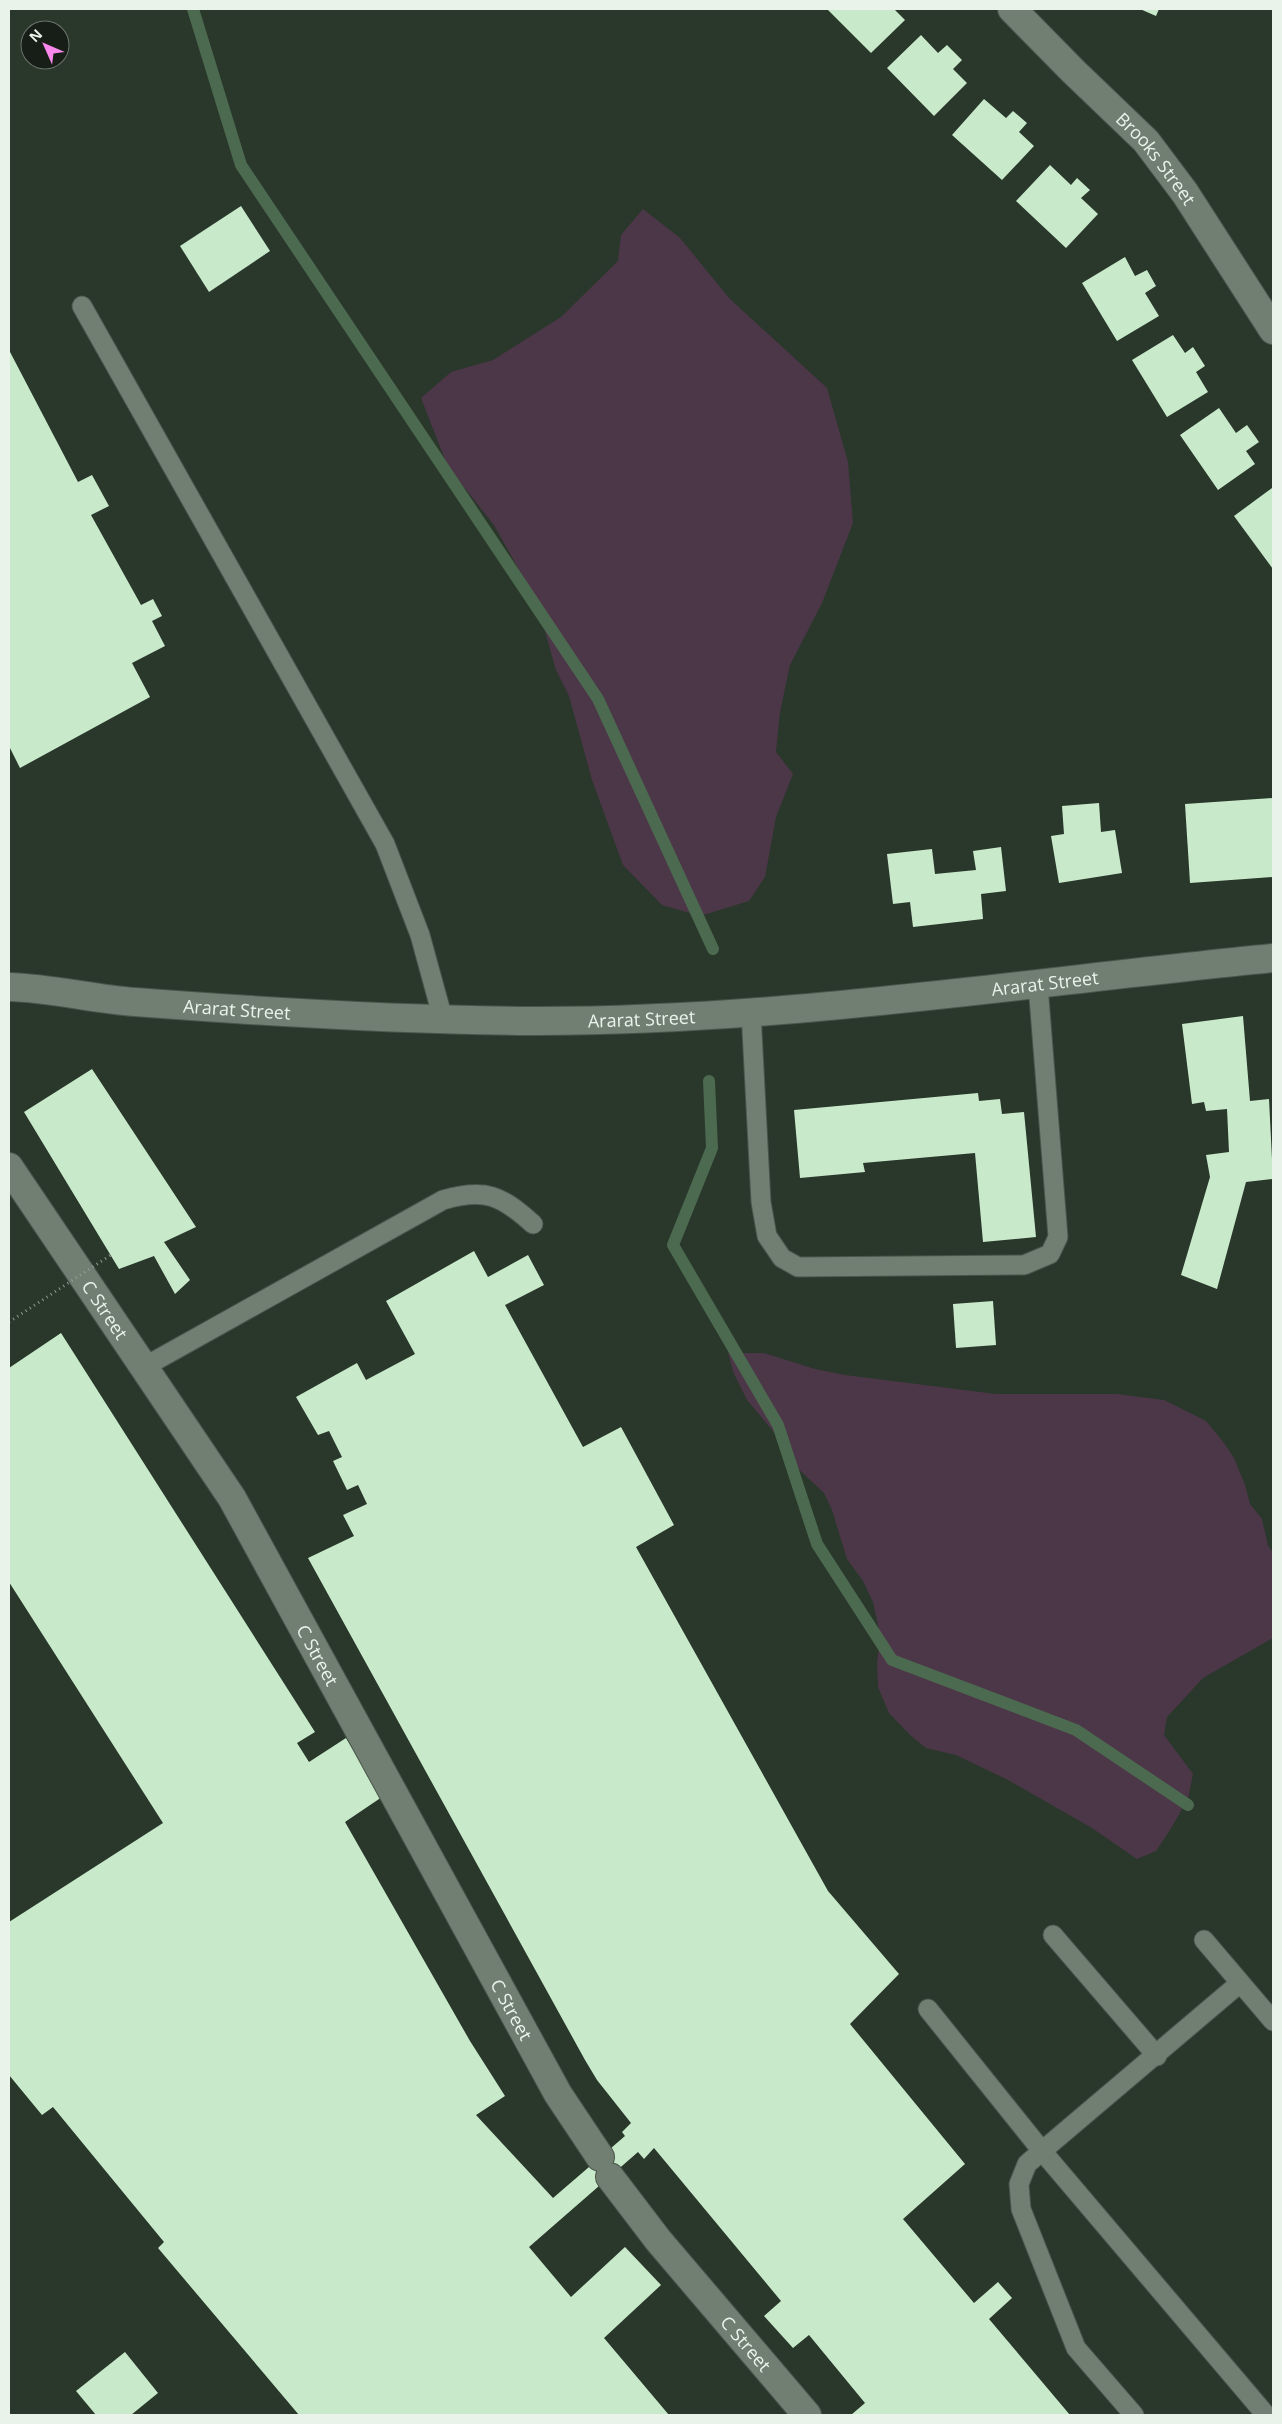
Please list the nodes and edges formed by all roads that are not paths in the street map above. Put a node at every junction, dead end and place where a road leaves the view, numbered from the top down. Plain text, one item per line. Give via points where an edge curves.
1 (1012, 9) edge
2 (82, 306) dead end
3 (1273, 330) edge
4 (1273, 958) edge
5 (1273, 966) edge
6 (1038, 985) junction
7 (9, 987) edge
8 (751, 1012) junction
9 (443, 1019) junction
10 (10, 1169) edge
11 (533, 1224) dead end
12 (144, 1367) junction
13 (1053, 1934) dead end
14 (1204, 1940) dead end
15 (1240, 1983) junction
16 (928, 2009) dead end
17 (1273, 2021) edge
18 (1157, 2056) junction
19 (1042, 2151) junction
20 (807, 2415) edge
21 (1134, 2415) edge
22 (1266, 2415) edge

1 - 3 street, Brooks Street via 1146,141 1185,193
2 - 9 lane via 385,844 420,936
4 - 5 lane
4 - 6 street, Ararat Street
6 - 8 street, Ararat Street
6 - 8 lane via 1058,1237 1050,1254 1024,1265 798,1267 782,1258 767,1236 761,1202
7 - 9 street, Ararat Street via 107,1000 287,1014
8 - 9 street, Ararat Street via 579,1020
10 - 12 street, C Street
11 - 12 lane via 513,1207 482,1193 443,1200
12 - 20 street, C Street via 232,1498 558,2094 658,2240
13 - 18 lane
14 - 15 lane
15 - 17 lane
15 - 18 lane
16 - 19 lane
18 - 19 lane
19 - 21 lane via 1027,2164 1019,2184 1021,2209 1076,2348
19 - 22 lane

